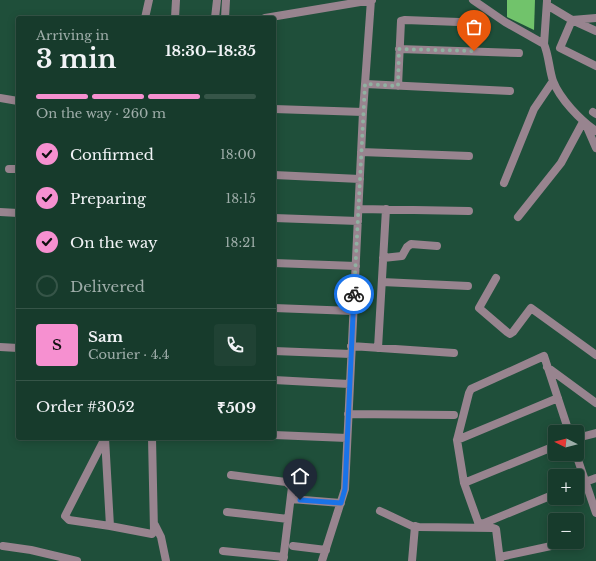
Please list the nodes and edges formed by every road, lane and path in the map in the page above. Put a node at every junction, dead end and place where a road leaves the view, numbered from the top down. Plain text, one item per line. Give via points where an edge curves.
1 (149, 0) edge
2 (176, 0) edge
3 (217, 0) edge
4 (226, 0) edge
5 (371, 0) edge
6 (473, 0) edge
7 (547, 2) edge
8 (145, 16) edge
9 (175, 16) edge
10 (215, 16) edge
11 (225, 16) edge
12 (276, 16) edge
13 (596, 18) edge
14 (572, 20) junction
15 (458, 22) dead end
16 (596, 31) edge
17 (544, 44) junction
18 (399, 49) junction
19 (519, 53) dead end
20 (596, 66) edge
21 (553, 80) junction
22 (365, 84) junction
23 (398, 86) junction
24 (510, 91) dead end
25 (0, 98) edge
26 (16, 100) edge
27 (276, 109) edge
28 (363, 112) junction
29 (584, 123) junction
30 (596, 131) edge
31 (596, 148) edge
32 (361, 152) junction
33 (469, 156) dead end
34 (9, 169) dead end
35 (16, 169) edge
36 (276, 175) edge
37 (360, 179) junction
38 (504, 183) dead end
39 (359, 209) junction
40 (386, 209) junction
41 (469, 211) dead end
42 (0, 212) edge
43 (16, 213) edge
44 (518, 217) dead end
45 (276, 218) edge
46 (358, 221) junction
47 (437, 246) dead end
48 (383, 258) junction
49 (276, 263) edge
50 (356, 266) junction
51 (496, 278) dead end
52 (382, 282) junction
53 (468, 286) dead end
54 (276, 308) edge
55 (353, 311) junction
56 (0, 347) edge
57 (16, 348) edge
58 (378, 348) junction
59 (351, 350) junction
60 (276, 351) edge
61 (454, 353) dead end
62 (596, 355) edge
63 (548, 367) junction
64 (276, 380) edge
65 (349, 384) junction
66 (558, 398) junction
67 (596, 403) edge
68 (348, 414) junction
69 (454, 415) dead end
70 (567, 425) edge
71 (596, 433) edge
72 (276, 435) edge
73 (584, 436) edge
74 (347, 438) junction
75 (104, 440) edge
76 (105, 440) edge
77 (152, 440) edge
78 (457, 440) junction
79 (548, 449) edge
80 (578, 461) edge
81 (231, 475) dead end
82 (596, 478) edge
83 (585, 481) junction
84 (464, 483) junction
85 (548, 497) edge
86 (291, 500) junction
87 (341, 503) junction
88 (380, 511) dead end
89 (227, 512) dead end
90 (596, 513) edge
91 (288, 519) junction
92 (154, 522) junction
93 (110, 526) junction
94 (415, 526) junction
95 (3, 546) dead end
96 (293, 546) dead end
97 (548, 547) edge
98 (326, 550) junction
99 (223, 551) dead end
100 (47, 558) edge
101 (283, 559) edge
102 (500, 559) edge
103 (77, 561) edge
104 (166, 561) edge
105 (322, 561) edge
106 (412, 561) edge

1 - 8 street
2 - 9 street
3 - 10 street
4 - 11 street
5 - 12 street
5 - 22 street
6 - 17 street
7 - 14 street
7 - 17 street
13 - 14 street
14 - 16 street
14 - 20 street via 560,48
15 - 18 street via 405,20 401,22
17 - 21 street
18 - 19 street
18 - 23 street
21 - 29 street
21 - 38 street via 534,108
22 - 23 street
22 - 28 street
23 - 24 street
25 - 26 street
27 - 28 street
28 - 32 street
29 - 30 street
29 - 31 street
29 - 44 street via 561,163
32 - 33 street
32 - 37 street
34 - 35 street
36 - 37 street
37 - 39 street
39 - 40 street
39 - 46 street
40 - 41 street
40 - 48 street
42 - 43 street
45 - 46 street
46 - 50 street
47 - 48 street via 411,244 402,256
48 - 52 street
49 - 50 street
50 - 55 street
51 - 62 street via 480,308 507,332 513,332 531,308
52 - 53 street
52 - 58 street
54 - 55 street
55 - 59 street
56 - 57 street
58 - 59 street
58 - 61 street
59 - 60 street
59 - 65 street
63 - 66 street
63 - 67 street
63 - 78 street via 544,356 472,389
64 - 65 street
65 - 68 street
66 - 70 street
66 - 78 street
68 - 69 street
68 - 74 street
71 - 73 street
72 - 74 street
74 - 87 street via 345,489
75 - 93 street via 65,516 69,520
76 - 93 street
77 - 92 street
78 - 84 street
79 - 84 street
80 - 83 street
81 - 86 street via 290,484
82 - 83 street
83 - 90 street
84 - 85 street via 478,522 482,524
86 - 87 street
86 - 91 street
87 - 98 street
88 - 94 street
89 - 91 street
91 - 101 street
92 - 93 street via 152,534
92 - 104 street via 161,537
94 - 102 street via 496,529
94 - 106 street
95 - 100 street
96 - 98 street
97 - 102 street
98 - 105 street
99 - 101 street
100 - 103 street

